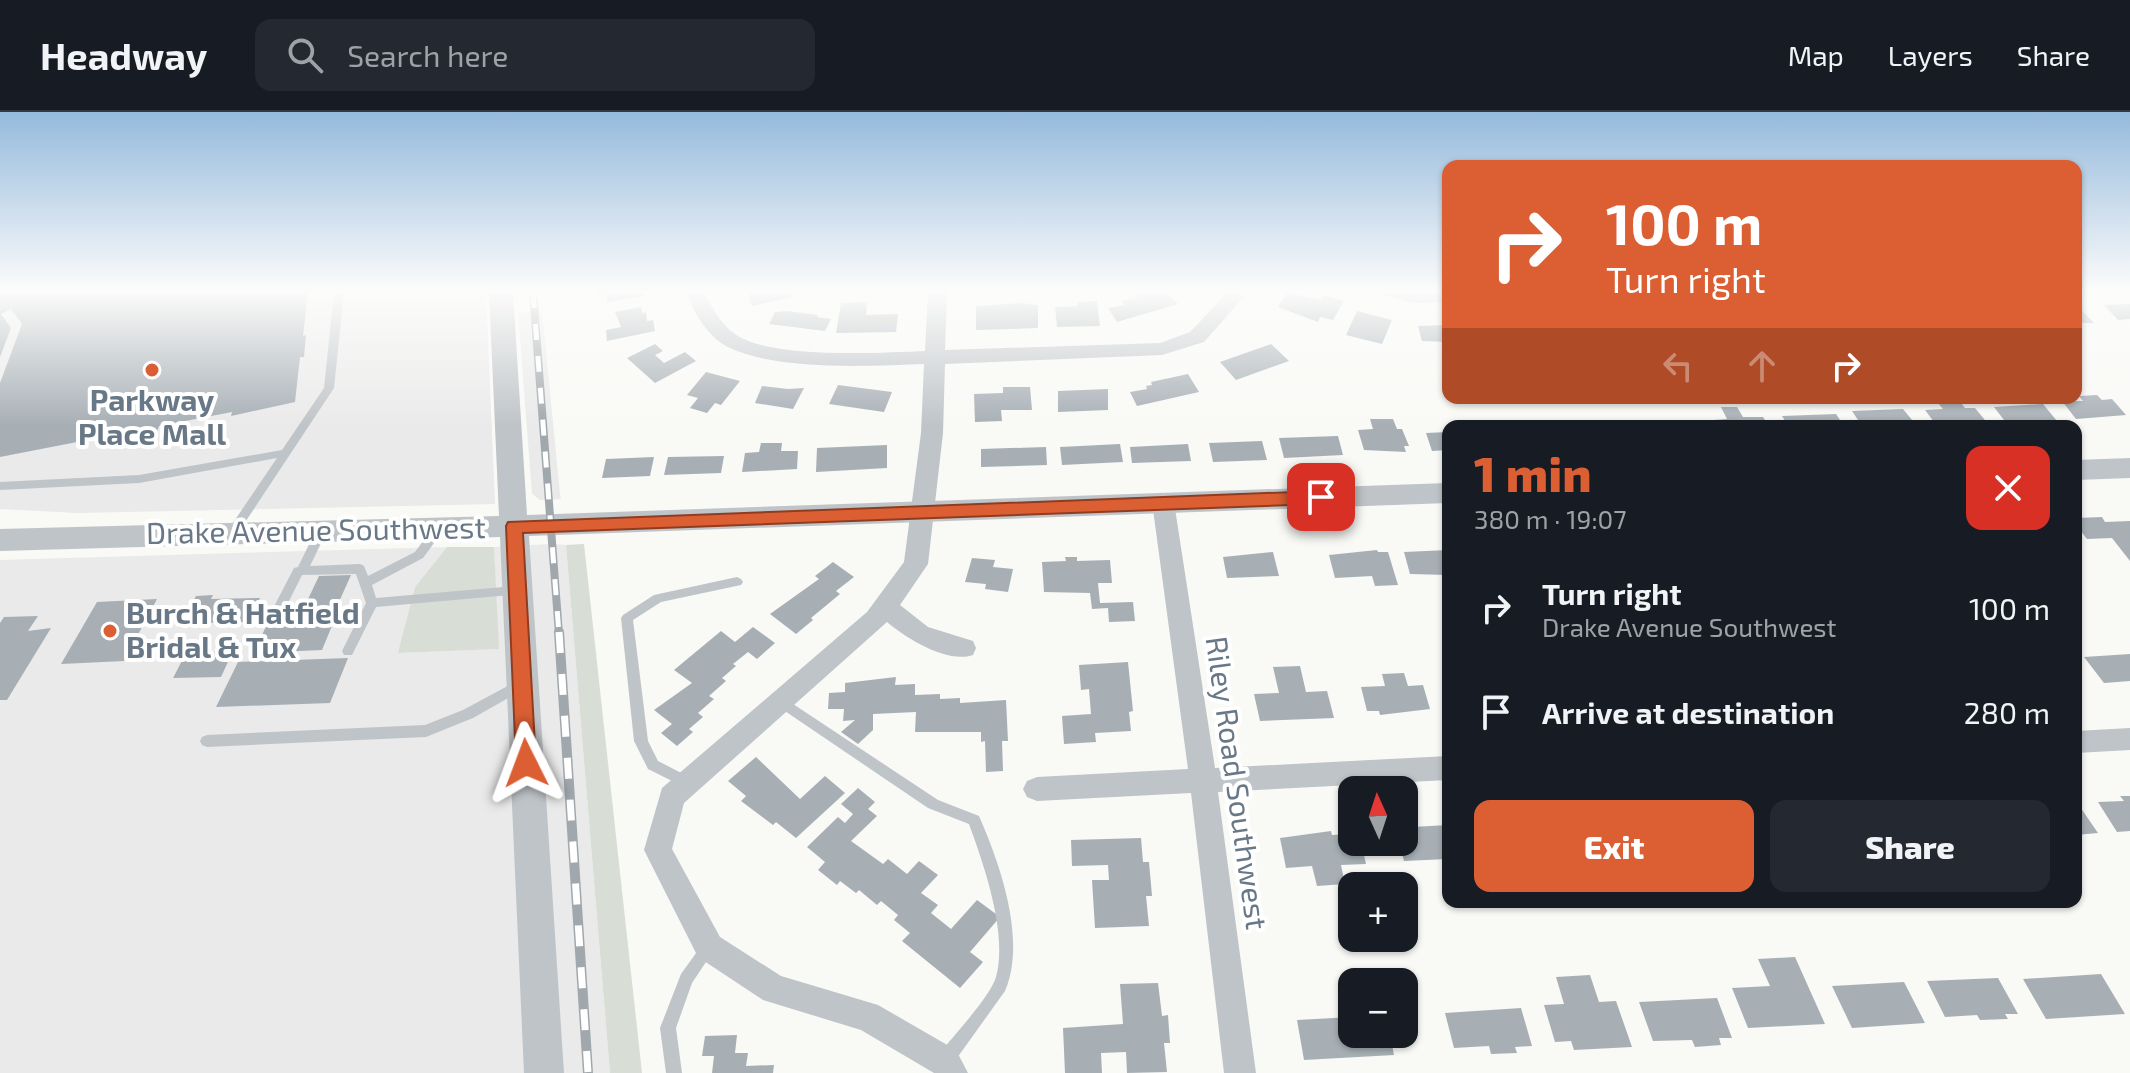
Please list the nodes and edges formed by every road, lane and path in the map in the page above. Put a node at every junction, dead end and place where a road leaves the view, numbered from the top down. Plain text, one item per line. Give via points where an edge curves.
1 (334, 337) edge
2 (503, 337) edge
3 (728, 337) edge
4 (936, 337) edge
5 (1197, 337) edge
6 (935, 358) junction
7 (286, 453) junction
8 (2130, 468) edge
9 (2082, 470) edge
10 (0, 486) edge
11 (1442, 493) edge
12 (1163, 502) junction
13 (922, 511) junction
14 (514, 526) junction
15 (439, 528) junction
16 (321, 531) junction
17 (232, 533) junction
18 (0, 540) edge
19 (302, 570) junction
20 (737, 582) dead end
21 (364, 584) junction
22 (517, 591) junction
23 (372, 603) junction
24 (885, 607) junction
25 (366, 616) junction
26 (964, 648) dead end
27 (348, 651) dead end
28 (522, 684) junction
29 (781, 701) junction
30 (2130, 739) edge
31 (207, 741) dead end
32 (2082, 742) edge
33 (1442, 768) edge
34 (1203, 781) junction
35 (688, 783) junction
36 (1037, 789) dead end
37 (709, 947) junction
38 (948, 1067) edge
39 (544, 1073) edge
40 (674, 1073) edge
41 (1240, 1073) edge

1 - 7 lane via 329,388
2 - 14 street
3 - 6 street via 773,354
4 - 6 street
5 - 6 street via 1162,349
6 - 13 street
7 - 10 lane via 139,479
7 - 17 lane
8 - 9 street
11 - 12 street, Drake Avenue Southwest
12 - 13 street, Drake Avenue Southwest
12 - 34 street, Riley Road Southwest
13 - 14 street, Drake Avenue Southwest
13 - 24 street via 916,564
14 - 15 street, Drake Avenue Southwest
14 - 22 street
15 - 16 street, Drake Avenue Southwest
15 - 21 lane via 419,555
16 - 17 street, Drake Avenue Southwest
16 - 19 lane
17 - 18 street, Drake Avenue Southwest
19 - 21 lane via 360,569
19 - 25 lane via 274,618
20 - 35 lane via 658,598 627,618 641,741 653,765
21 - 23 lane
22 - 23 lane
22 - 28 street
23 - 25 lane
24 - 26 street via 920,635
24 - 29 street
25 - 27 lane
28 - 31 lane via 426,731
28 - 39 street
29 - 35 street
29 - 38 lane via 933,804 974,820 990,861 1005,935 1003,980
30 - 32 street
33 - 34 street
34 - 36 street
34 - 41 street, Riley Road Southwest
35 - 37 street via 672,797 658,850
37 - 38 street via 774,989 867,1016
37 - 40 lane via 686,979 668,1028

